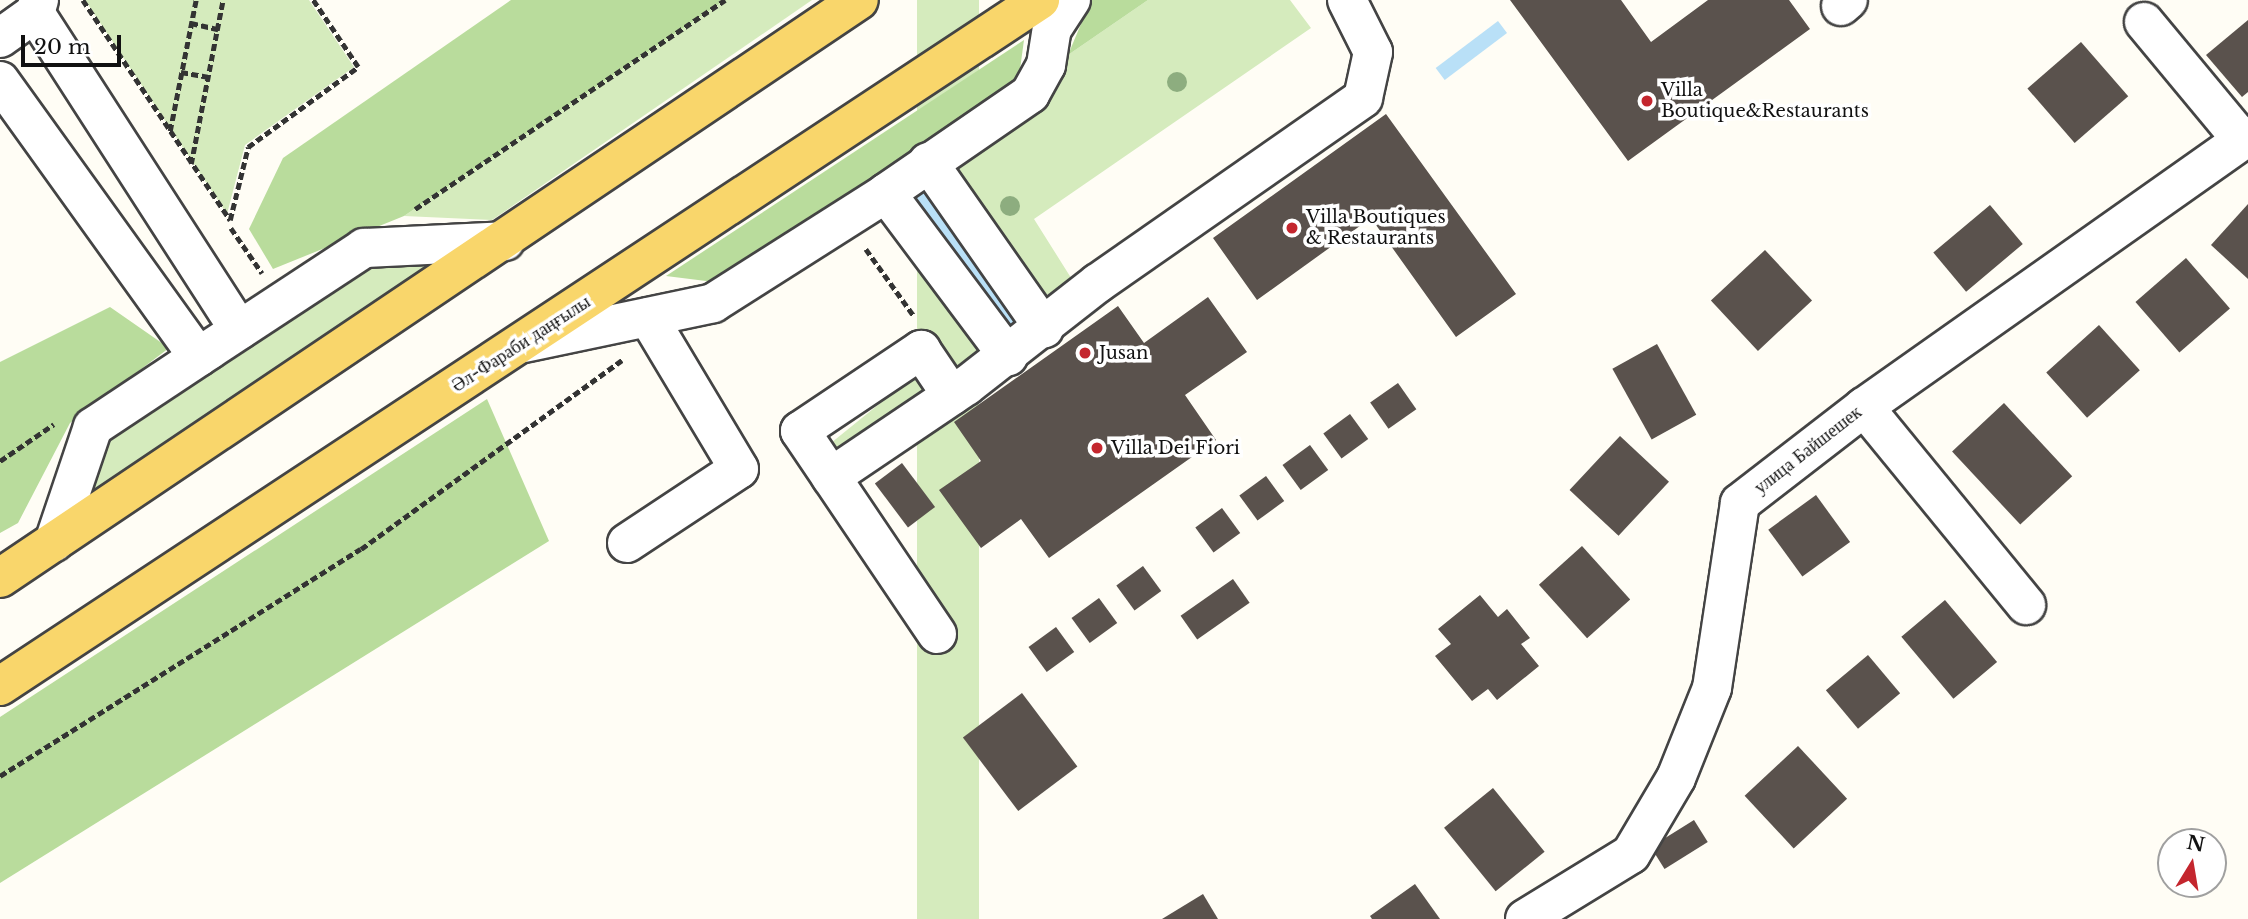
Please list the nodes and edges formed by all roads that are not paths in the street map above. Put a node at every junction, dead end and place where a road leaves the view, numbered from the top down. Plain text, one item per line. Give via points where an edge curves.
1 (859, 0) edge
2 (1040, 0) edge
3 (1071, 0) edge
4 (1347, 0) edge
5 (37, 6) edge
6 (2144, 22) dead end
7 (0, 38) edge
8 (0, 81) edge
9 (2245, 138) edge
10 (928, 162) junction
11 (886, 193) junction
12 (505, 241) junction
13 (1044, 328) junction
14 (656, 329) junction
15 (239, 330) junction
16 (524, 343) junction
17 (1008, 356) junction
18 (198, 357) junction
19 (952, 396) junction
20 (1864, 407) junction
21 (831, 477) junction
22 (54, 542) junction
23 (627, 543) dead end
24 (0, 578) edge
25 (2026, 605) dead end
26 (937, 634) dead end
27 (0, 686) edge
28 (1525, 919) edge

1 - 12 main road
2 - 16 main road, Әл-Фараби даңғылы
3 - 10 street via 1052,29 1046,65 1030,94
4 - 13 street via 1373,51 1363,98 1098,283
5 - 7 street
5 - 15 street
6 - 9 street
8 - 18 street
9 - 20 street, улица Байшешек
10 - 11 street
10 - 13 street
11 - 14 street via 713,303
11 - 17 street
12 - 15 street via 365,248
12 - 22 main road
13 - 17 street
14 - 16 street
14 - 23 street via 739,469
15 - 18 street
16 - 27 main road, Әл-Фараби даңғылы
17 - 19 street
18 - 22 street via 93,427
19 - 21 street
19 - 21 street via 921,350 822,416 800,431
20 - 25 street
20 - 28 street, улица Байшешек via 1740,503 1712,688 1676,778 1631,854
21 - 26 street
22 - 24 main road

